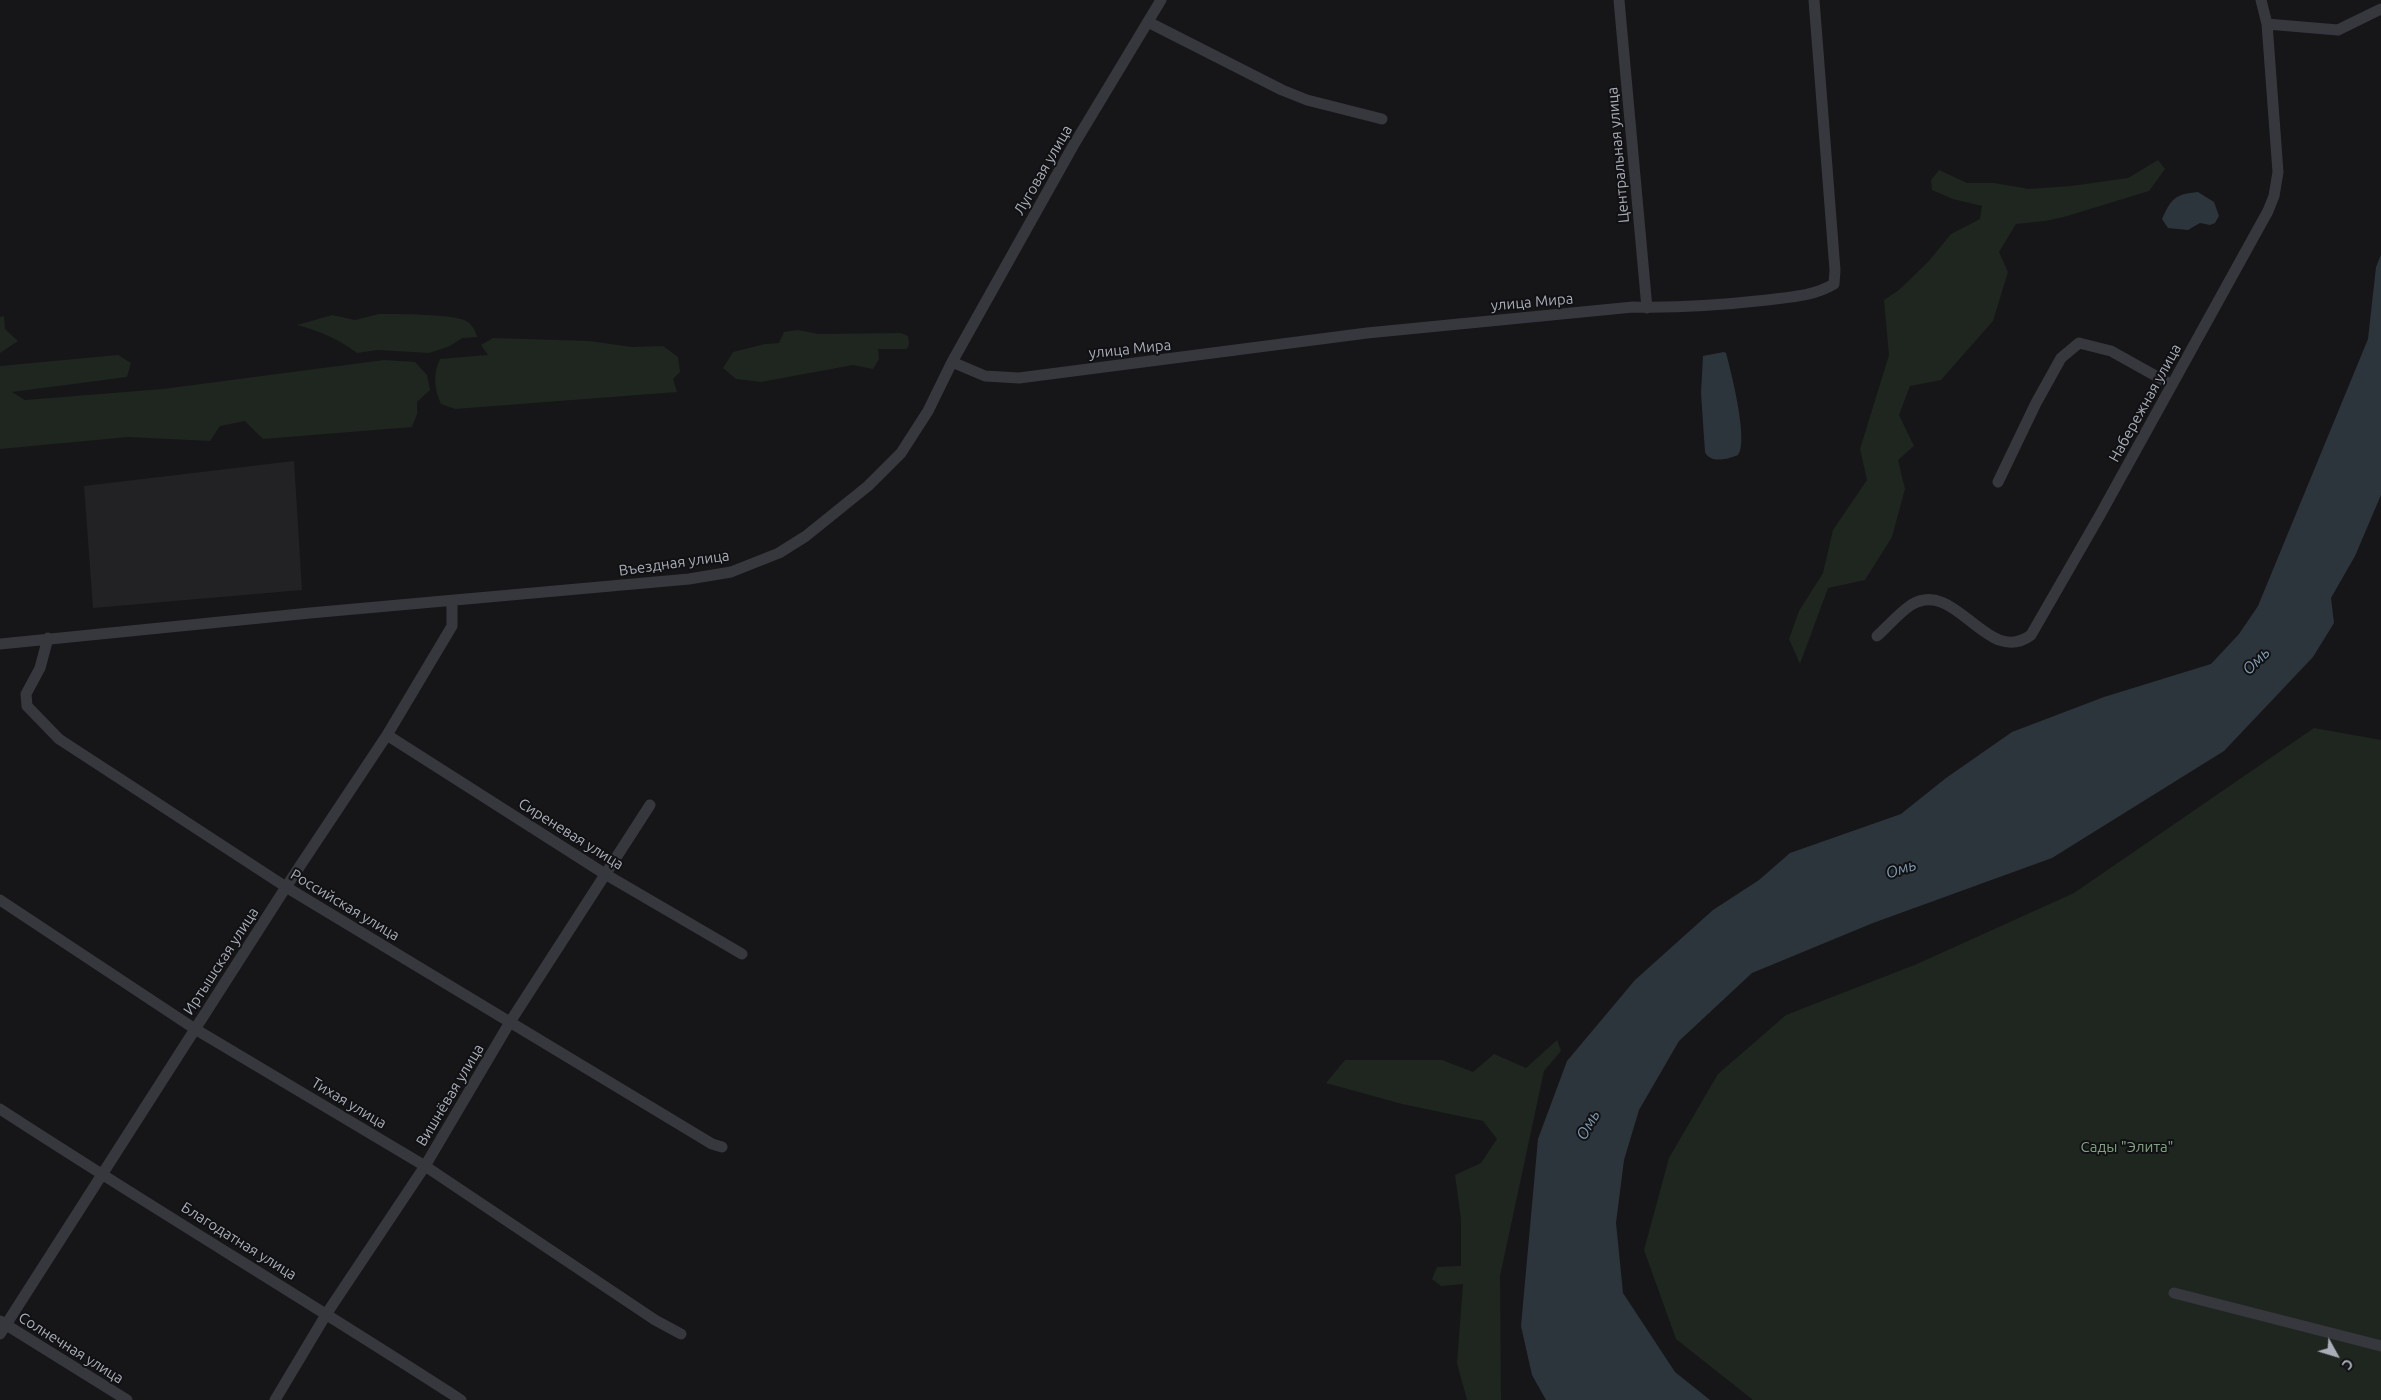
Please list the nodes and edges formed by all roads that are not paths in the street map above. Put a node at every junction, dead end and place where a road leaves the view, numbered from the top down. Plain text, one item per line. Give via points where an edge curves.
1 (1161, 0) edge
2 (1619, 0) edge
3 (1814, 0) edge
4 (2262, 0) edge
5 (2381, 9) edge
6 (1148, 22) junction
7 (2267, 24) junction
8 (1382, 119) dead end
9 (1647, 308) junction
10 (953, 359) junction
11 (2172, 385) junction
12 (1998, 482) dead end
13 (452, 600) junction
14 (1877, 636) dead end
15 (48, 638) junction
16 (0, 644) edge
17 (387, 735) junction
18 (650, 805) dead end
19 (605, 874) junction
20 (286, 887) junction
21 (0, 900) edge
22 (742, 954) dead end
23 (510, 1022) junction
24 (195, 1029) junction
25 (0, 1109) edge
26 (722, 1147) dead end
27 (425, 1166) junction
28 (102, 1174) junction
29 (2174, 1293) dead end
30 (327, 1313) junction
31 (2, 1326) edge
32 (681, 1334) dead end
33 (2381, 1346) edge
34 (127, 1400) edge
35 (275, 1400) edge
36 (461, 1400) edge

1 - 6 street, Луговая улица
2 - 9 street, Центральная улица
3 - 9 street, улица Мира via 1834,284 1805,295
4 - 7 street, Набережная улица
5 - 7 street via 2338,30
6 - 8 street via 1240,71 1299,97
6 - 10 street, Луговая улица via 1073,146
7 - 11 street, Набережная улица via 2278,172 2274,196
9 - 10 street, улица Мира via 1377,332 1019,378 985,376
10 - 13 street, Въездная улица via 928,411 901,454 868,486 806,536 779,553 731,572 689,579
11 - 12 street via 2111,351 2079,343 2062,358 2036,402
11 - 14 street, Набережная улица via 2031,635 2021,642 2009,644 1991,636 1942,600 1928,599 1912,604
13 - 15 street, Въездная улица
13 - 17 street, Иртышская улица via 452,626
15 - 16 street, Въездная улица
15 - 20 street, Российская улица via 40,668 26,694 27,706 59,739
17 - 19 street, Сиреневая улица
17 - 20 street, Иртышская улица
18 - 19 street, Вишнёвая улица
19 - 22 street, Сиреневая улица
19 - 23 street, Вишнёвая улица
20 - 23 street, Российская улица
20 - 24 street, Иртышская улица
21 - 24 street, Тихая улица
23 - 26 street, Российская улица
23 - 27 street, Вишнёвая улица
24 - 27 street, Тихая улица
24 - 28 street, Иртышская улица
25 - 28 street, Благодатная улица
27 - 30 street, Вишнёвая улица
27 - 32 street, Тихая улица via 655,1320
28 - 30 street, Благодатная улица
28 - 31 street, Иртышская улица
29 - 33 street
30 - 35 street, Вишнёвая улица
30 - 36 street, Благодатная улица
31 - 34 street, Солнечная улица

